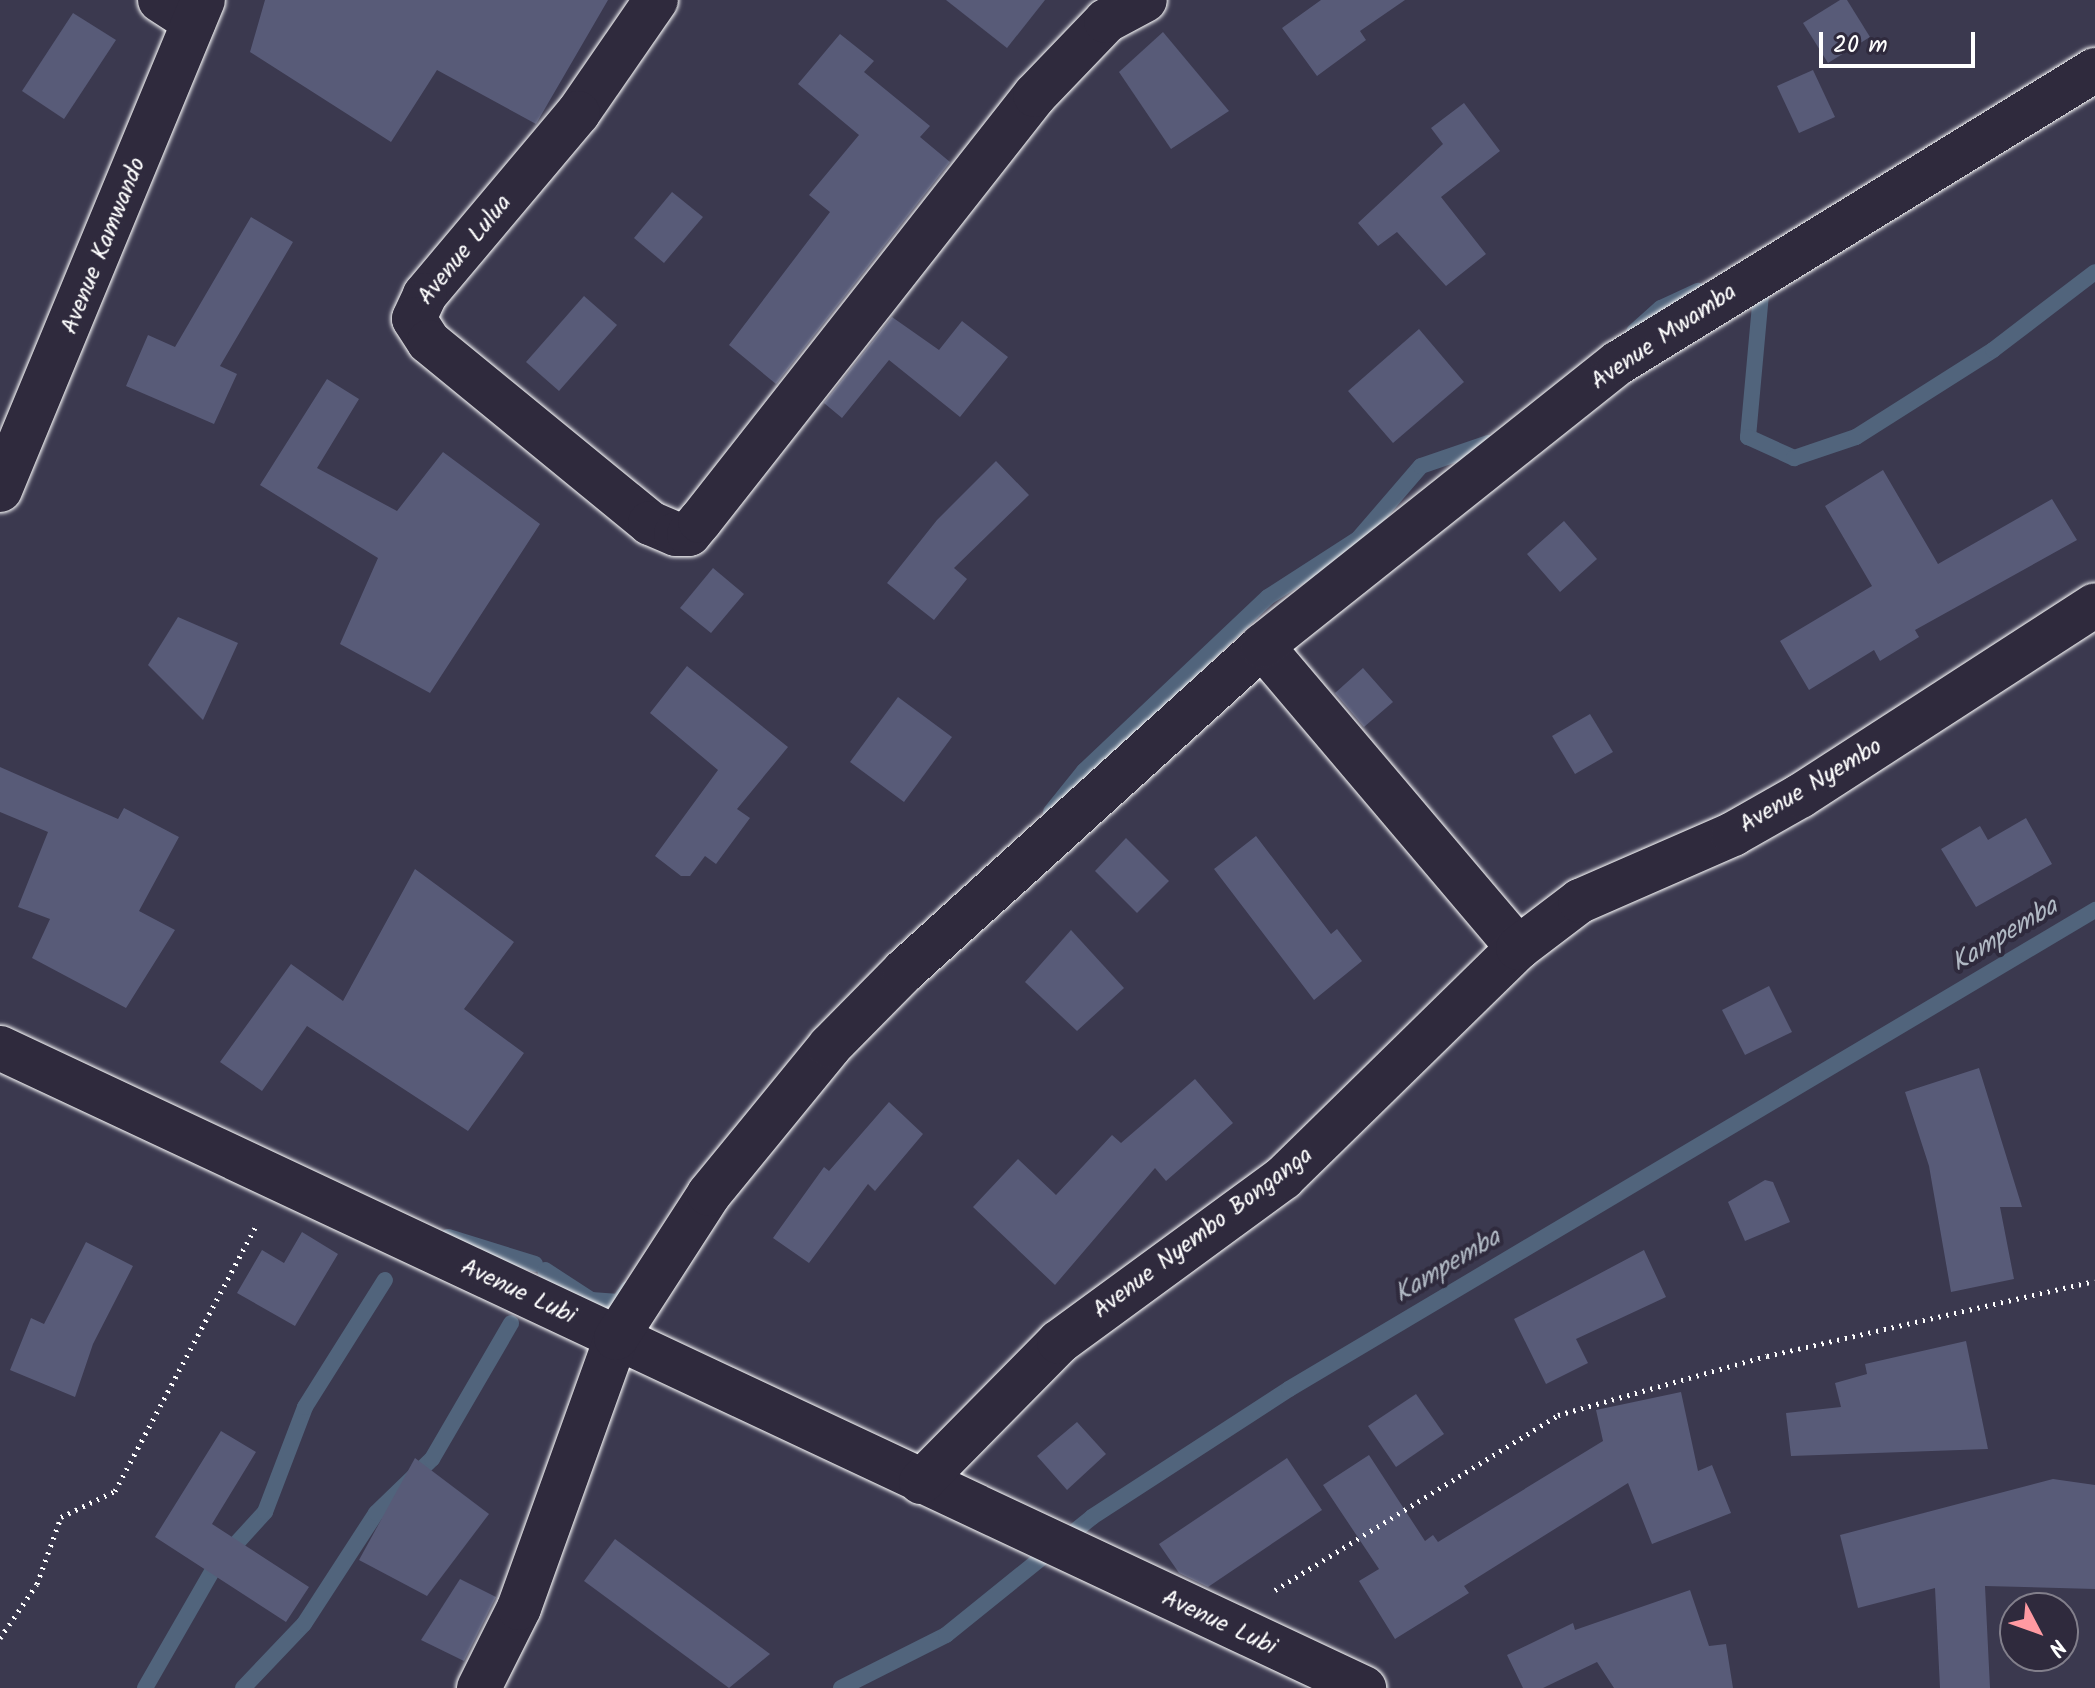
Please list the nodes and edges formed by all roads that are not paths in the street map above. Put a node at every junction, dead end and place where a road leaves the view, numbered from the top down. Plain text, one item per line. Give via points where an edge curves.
1 (656, 0) edge
2 (1145, 0) edge
3 (186, 7) edge
4 (2095, 70) edge
5 (0, 490) edge
6 (2095, 605) edge
7 (1262, 646) junction
8 (1518, 948) junction
9 (0, 1048) edge
10 (616, 1338) junction
11 (921, 1482) junction
12 (479, 1688) edge
13 (1364, 1688) edge

1 - 2 street, Avenue Lulua via 578,113 425,295 414,319 429,342 650,523 689,534 1035,95 1106,21
3 - 5 street, Avenue Kamwando
4 - 7 street, Avenue Mwamba via 1618,363
6 - 8 street, Avenue Nyembo via 1800,796 1733,834 1604,886
7 - 8 street
7 - 10 street, Avenue Mwamba via 1000,880 830,1046 709,1194
8 - 11 street, Avenue Nyembo Bonganga via 1283,1178 1059,1342
9 - 10 street, Avenue Lubi
10 - 11 street, Avenue Lubi
10 - 12 street, Avenue Mwamba via 519,1608
11 - 13 street, Avenue Lubi

